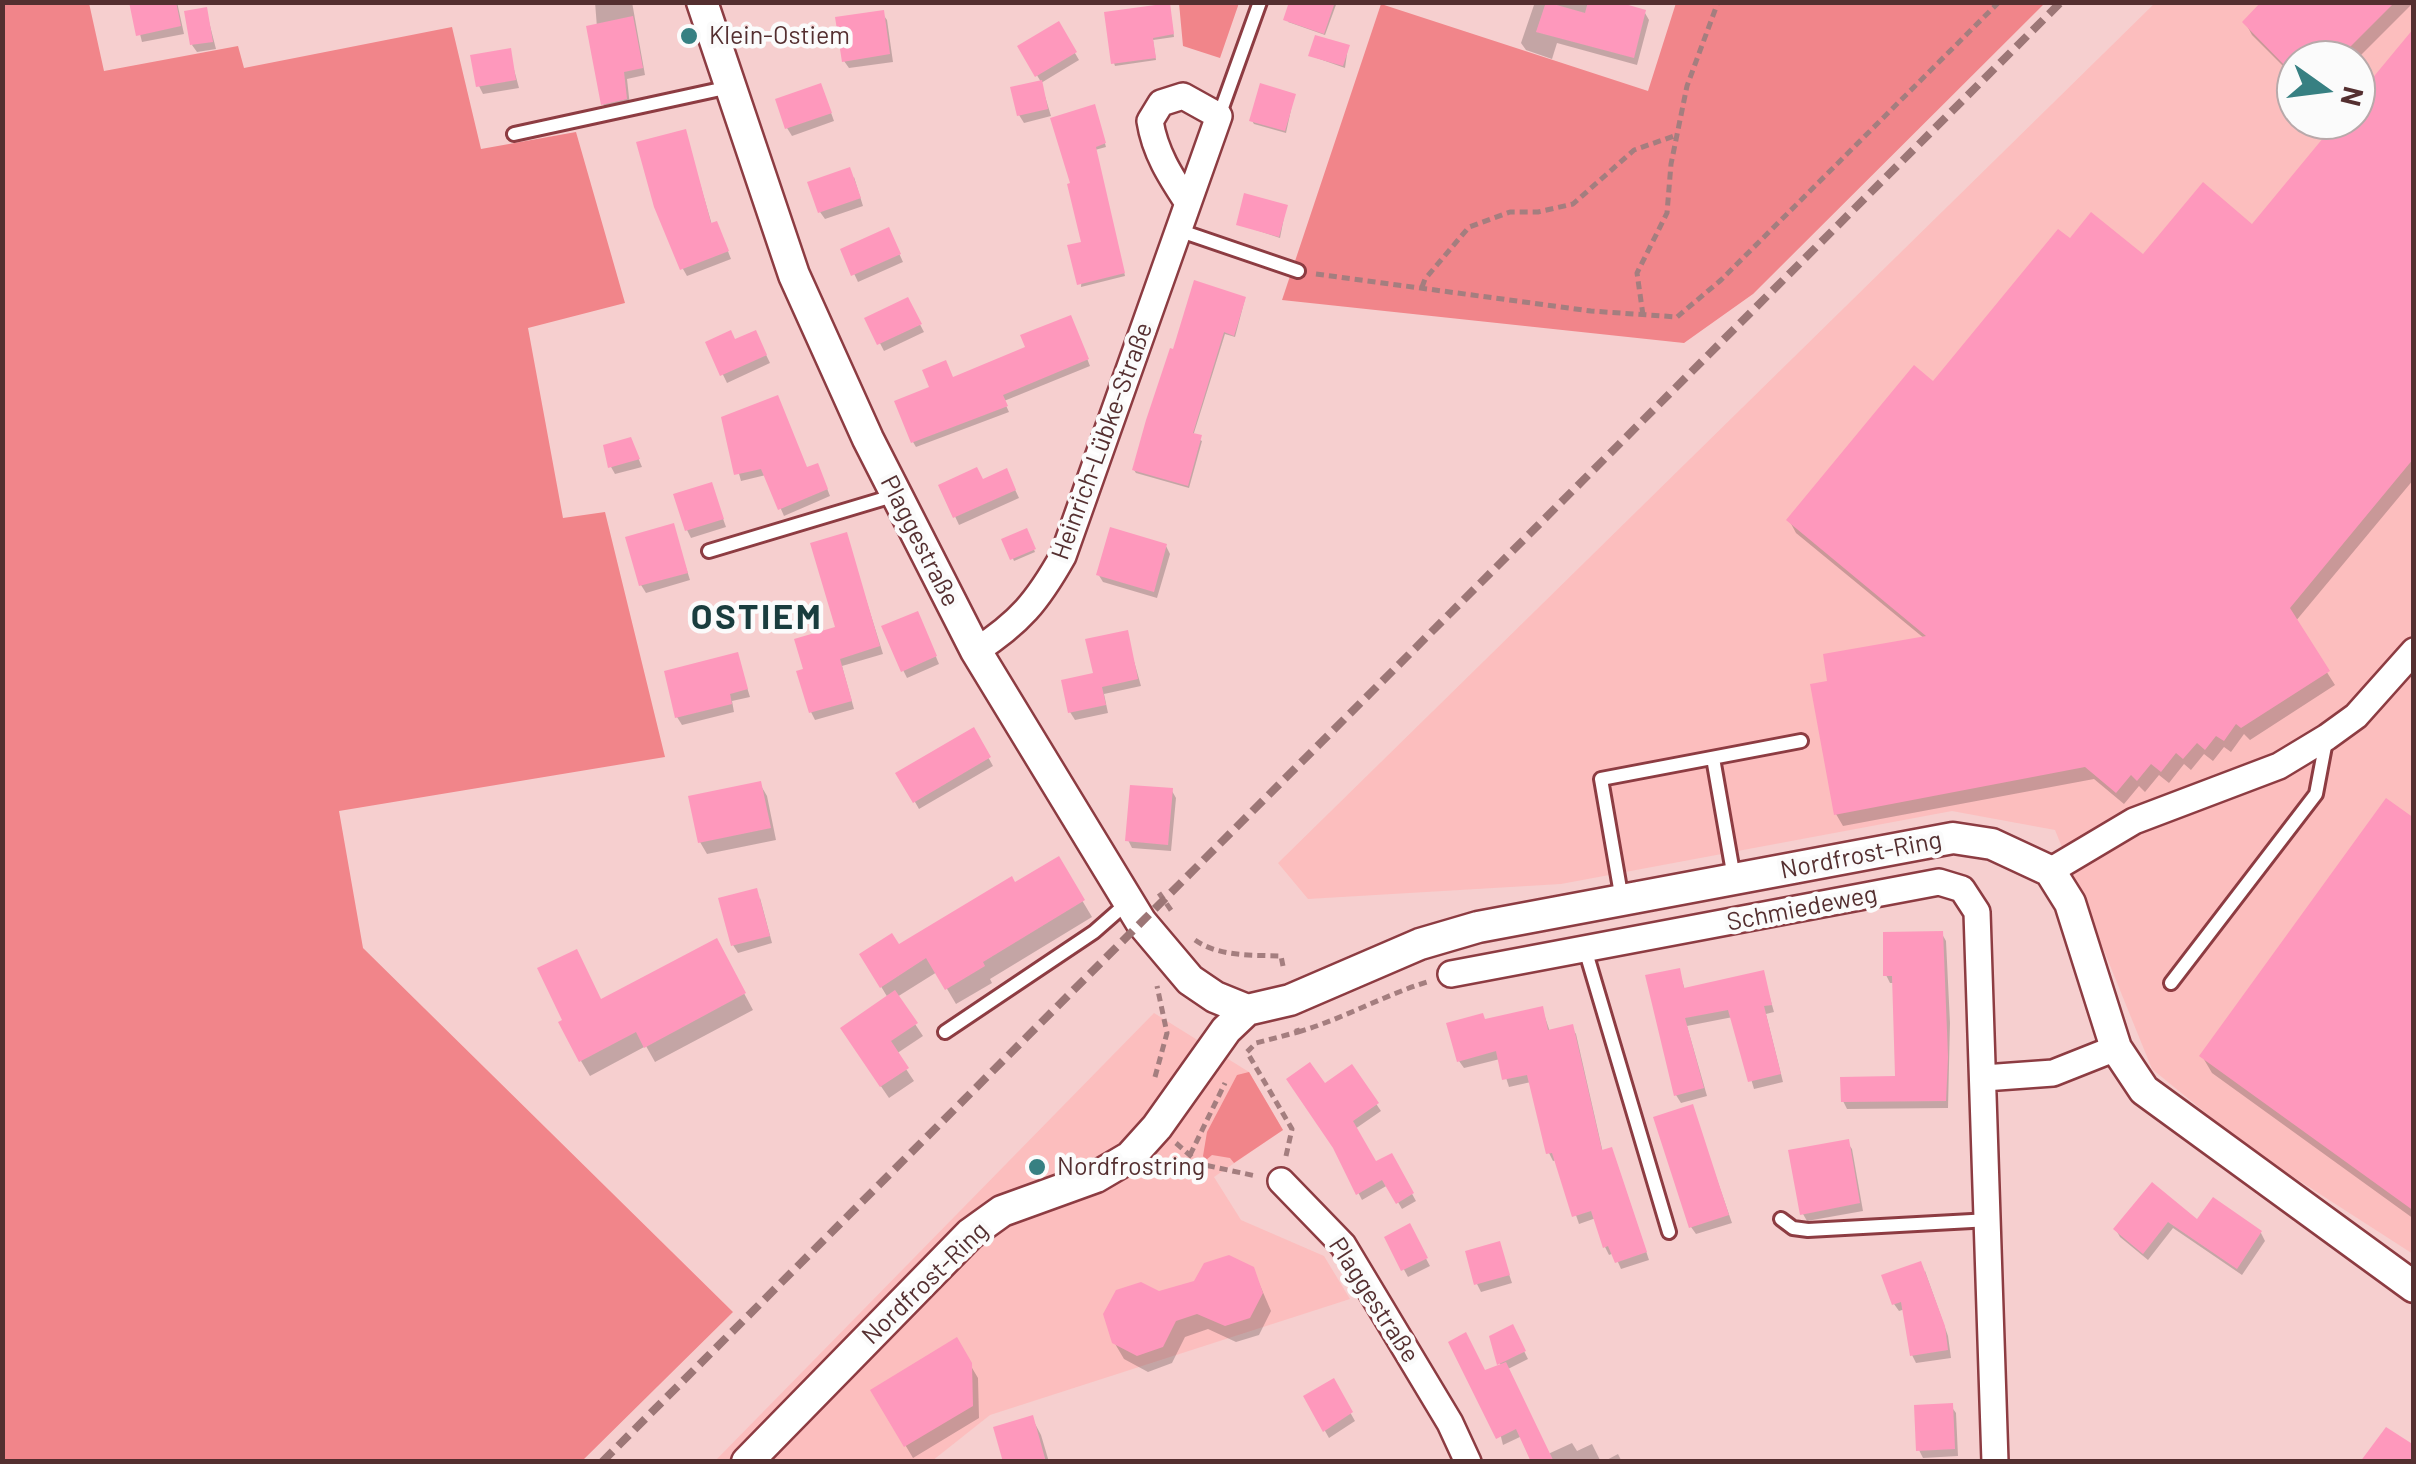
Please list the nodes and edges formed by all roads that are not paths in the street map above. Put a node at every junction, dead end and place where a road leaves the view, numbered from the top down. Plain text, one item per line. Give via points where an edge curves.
1 (702, 2) edge
2 (1260, 2) edge
3 (730, 87) junction
4 (1219, 116) junction
5 (514, 134) dead end
6 (1188, 203) junction
7 (1178, 230) junction
8 (1298, 271) road end
9 (896, 495) junction
10 (708, 551) dead end
11 (2414, 650) edge
12 (976, 651) junction
13 (2327, 737) junction
14 (1801, 741) dead end
15 (1713, 758) junction
16 (2050, 871) junction
17 (1734, 879) junction
18 (1143, 896) junction
19 (1622, 900) junction
20 (1584, 949) junction
21 (1452, 974) road end
22 (2171, 983) dead end
23 (1247, 1010) junction
24 (945, 1032) dead end
25 (2116, 1048) junction
26 (1984, 1078) junction
27 (1281, 1181) road end
28 (1781, 1219) dead end
29 (1990, 1220) junction
30 (1669, 1232) dead end
31 (2414, 1287) edge
32 (746, 1462) edge
33 (1468, 1462) edge
34 (1995, 1462) edge

1 - 3 street, Plaggestraße
2 - 4 lane, Heinrich-Lübke-Straße
3 - 5 lane
3 - 9 street, Plaggestraße via 794,275
4 - 6 street, Heinrich-Lübke-Straße
4 - 6 street via 1182,96 1161,103 1150,121 1153,141
6 - 7 street, Heinrich-Lübke-Straße
7 - 8 lane
7 - 12 street, Heinrich-Lübke-Straße via 1062,556 1021,618
9 - 10 lane
9 - 12 street, Plaggestraße
11 - 13 street via 2356,716
12 - 18 street, Plaggestraße
13 - 16 street via 2278,766 2134,821
13 - 22 lane via 2316,794
14 - 15 lane
15 - 17 lane
15 - 19 lane via 1601,779
16 - 17 street, Nordfrost-Ring via 1992,844 1953,838
16 - 25 street via 2070,903
17 - 19 street, Nordfrost-Ring
18 - 23 street, Plaggestraße via 1170,960 1215,998
18 - 24 lane
19 - 23 street, Nordfrost-Ring via 1420,944 1290,1000
20 - 21 street, Schmiedeweg
20 - 26 street, Schmiedeweg via 1938,882 1962,889 1978,912
20 - 30 lane
23 - 32 street, Nordfrost-Ring via 1130,1157 1002,1212 970,1234
25 - 26 street via 2053,1074
25 - 31 street via 2144,1090
26 - 29 street, Schmiedeweg
27 - 33 street, Plaggestraße via 1343,1245
28 - 29 lane via 1808,1230
29 - 34 street, Schmiedeweg

